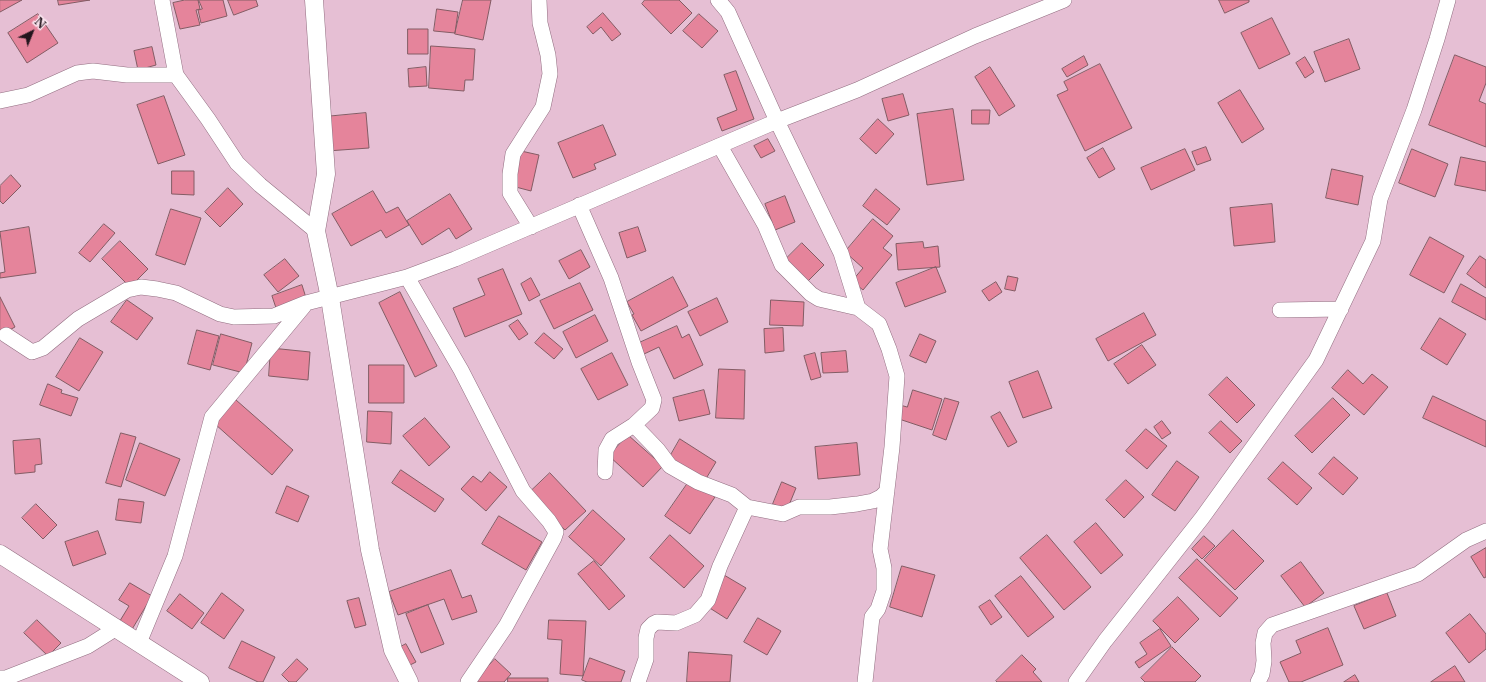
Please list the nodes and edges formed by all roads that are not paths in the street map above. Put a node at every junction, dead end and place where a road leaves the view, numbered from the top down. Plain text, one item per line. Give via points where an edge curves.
1 (162, 0) edge
2 (314, 0) edge
3 (539, 0) edge
4 (718, 0) edge
5 (1064, 0) edge
6 (1448, 0) edge
7 (176, 75) junction
8 (0, 101) edge
9 (777, 121) junction
10 (720, 146) junction
11 (579, 205) junction
12 (531, 227) junction
13 (316, 231) junction
14 (407, 277) junction
15 (330, 298) junction
16 (306, 303) junction
17 (858, 308) junction
18 (1280, 310) dead end
19 (1341, 310) junction
20 (6, 335) dead end
21 (634, 425) junction
22 (605, 472) dead end
23 (887, 491) junction
24 (747, 507) junction
25 (1486, 531) edge
26 (0, 554) edge
27 (116, 629) junction
28 (139, 643) junction
29 (0, 678) edge
30 (200, 682) edge
31 (409, 682) edge
32 (468, 682) edge
33 (638, 682) edge
34 (865, 682) edge
35 (1076, 682) edge
36 (1258, 682) edge

1 - 7 street
2 - 13 street via 326,174
3 - 12 street via 540,23 550,74 543,107 514,154 510,174 510,192
4 - 9 street via 728,12
5 - 9 street via 975,36 857,90
6 - 19 street via 1416,102 1380,199 1373,241
7 - 8 street via 127,75 93,71 77,73 28,95
7 - 13 street via 236,163
9 - 10 street
9 - 17 street via 841,253
10 - 11 street
10 - 17 street via 765,225 782,265 819,299
11 - 12 street
11 - 21 street via 611,278 654,400 652,408
12 - 14 street via 455,260
13 - 15 street
14 - 15 street
14 - 32 street via 461,370 523,491 556,532 506,626
15 - 16 street
15 - 31 street via 370,550 393,650
16 - 20 street via 274,316 234,317 220,314 176,293 141,287 127,290 78,319 43,348 32,352
16 - 28 street via 212,416 175,556
17 - 23 street via 879,324 896,376
18 - 19 street
19 - 35 street via 1316,360 1202,518
21 - 22 street via 612,439 606,450
21 - 24 street via 670,466 698,482 732,495
23 - 24 street via 873,501 830,507 799,507 783,514
23 - 34 street via 880,549 884,568 884,591 878,609 872,617
24 - 33 street via 720,566 708,600 695,615 676,623 658,622 648,629 646,659
25 - 36 street via 1466,540 1418,574 1272,624 1265,633 1264,661
26 - 27 street
27 - 28 street
27 - 29 street via 88,646
28 - 30 street

